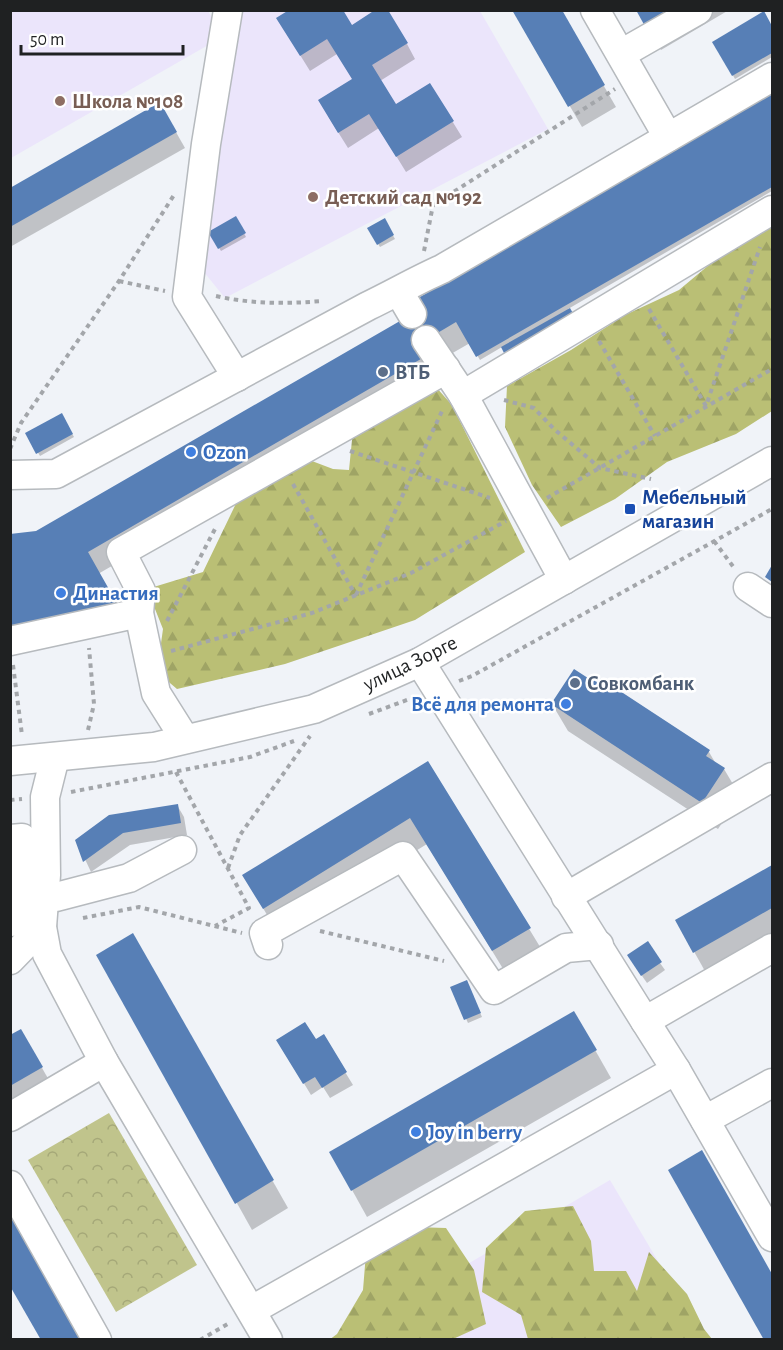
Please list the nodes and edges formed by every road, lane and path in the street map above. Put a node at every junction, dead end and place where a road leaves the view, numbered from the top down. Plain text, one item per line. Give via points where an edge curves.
1 (228, 10) edge
2 (595, 10) edge
3 (698, 10) edge
4 (627, 66) junction
5 (772, 77) edge
6 (668, 137) junction
7 (175, 193) dead end
8 (772, 211) edge
9 (119, 280) junction
10 (638, 291) junction
11 (410, 295) junction
12 (187, 297) junction
13 (368, 306) junction
14 (587, 321) junction
15 (426, 340) dead end
16 (772, 369) edge
17 (237, 377) junction
18 (455, 382) junction
19 (706, 406) junction
20 (655, 436) junction
21 (319, 441) junction
22 (10, 449) edge
23 (772, 461) edge
24 (280, 462) junction
25 (600, 468) junction
26 (413, 472) junction
27 (10, 475) edge
28 (651, 479) dead end
29 (525, 510) junction
30 (217, 526) dead end
31 (714, 541) dead end
32 (564, 580) junction
33 (748, 587) joint
34 (356, 596) junction
35 (772, 603) edge
36 (140, 613) junction
37 (86, 625) junction
38 (11, 651) edge
39 (141, 658) junction
40 (420, 662) junction
41 (311, 735) dead end
42 (185, 739) junction
43 (66, 756) junction
44 (18, 761) edge
45 (176, 772) dead end
46 (772, 777) edge
47 (10, 839) edge
48 (182, 850) dead end
49 (228, 868) junction
50 (31, 881) edge
51 (566, 897) junction
52 (298, 914) junction
53 (79, 919) dead end
54 (10, 922) edge
55 (215, 926) junction
56 (42, 927) junction
57 (262, 938) joint
58 (599, 945) junction
59 (772, 948) edge
60 (10, 960) edge
61 (485, 977) junction
62 (645, 1021) junction
63 (104, 1062) junction
64 (676, 1070) junction
65 (772, 1083) edge
66 (10, 1117) edge
67 (705, 1120) junction
68 (10, 1185) edge
69 (772, 1237) edge
70 (252, 1310) junction
71 (97, 1340) edge
72 (200, 1340) edge
73 (268, 1340) edge

1 - 12 street
2 - 4 street
3 - 4 street
4 - 6 street
4 - 11 path via 433,205
5 - 6 street
6 - 11 street via 442,269
7 - 9 path
8 - 10 street
8 - 19 path
9 - 12 path
9 - 22 path via 21,423
10 - 14 street
10 - 19 path
11 - 13 street
12 - 13 path via 206,294 242,302 322,301
12 - 17 street
13 - 17 street
14 - 18 street
14 - 20 path
15 - 18 street
16 - 19 path
17 - 27 street via 56,474
18 - 21 street
18 - 25 path via 534,408
18 - 26 path
18 - 29 street
19 - 20 path
20 - 25 path
21 - 24 street
21 - 26 path
23 - 32 street, улица Зорге
24 - 34 path
24 - 36 street via 120,552 141,591
25 - 28 path
25 - 29 path
26 - 29 path
26 - 34 path
29 - 32 street
29 - 34 path via 411,573
30 - 39 path
31 - 33 path
32 - 40 street, улица Зорге
33 - 35 street
34 - 39 path via 312,614
36 - 37 street
36 - 39 street
37 - 38 street
37 - 43 path via 94,704 85,743
38 - 44 path
39 - 42 street via 147,695
40 - 42 street, улица Зорге via 314,709
40 - 51 street
41 - 49 path via 240,835
42 - 43 street, улица Зорге via 154,747
43 - 44 street, улица Зорге
43 - 50 street via 45,796
45 - 49 path
46 - 51 street
47 - 50 street via 22,838
48 - 50 street via 129,878 56,897
49 - 55 path via 249,908
50 - 54 street via 20,921
50 - 56 street
51 - 58 street
52 - 57 street
52 - 61 path via 318,930 433,957
52 - 61 street via 403,856
53 - 55 path via 139,907
55 - 57 path
56 - 60 street
56 - 63 street via 47,954
58 - 61 street via 566,948 494,990
58 - 62 street
59 - 62 street
62 - 64 street
63 - 66 street
63 - 70 street
64 - 67 street
64 - 70 street
65 - 67 street
67 - 69 street
68 - 71 street
70 - 72 path
70 - 73 street

